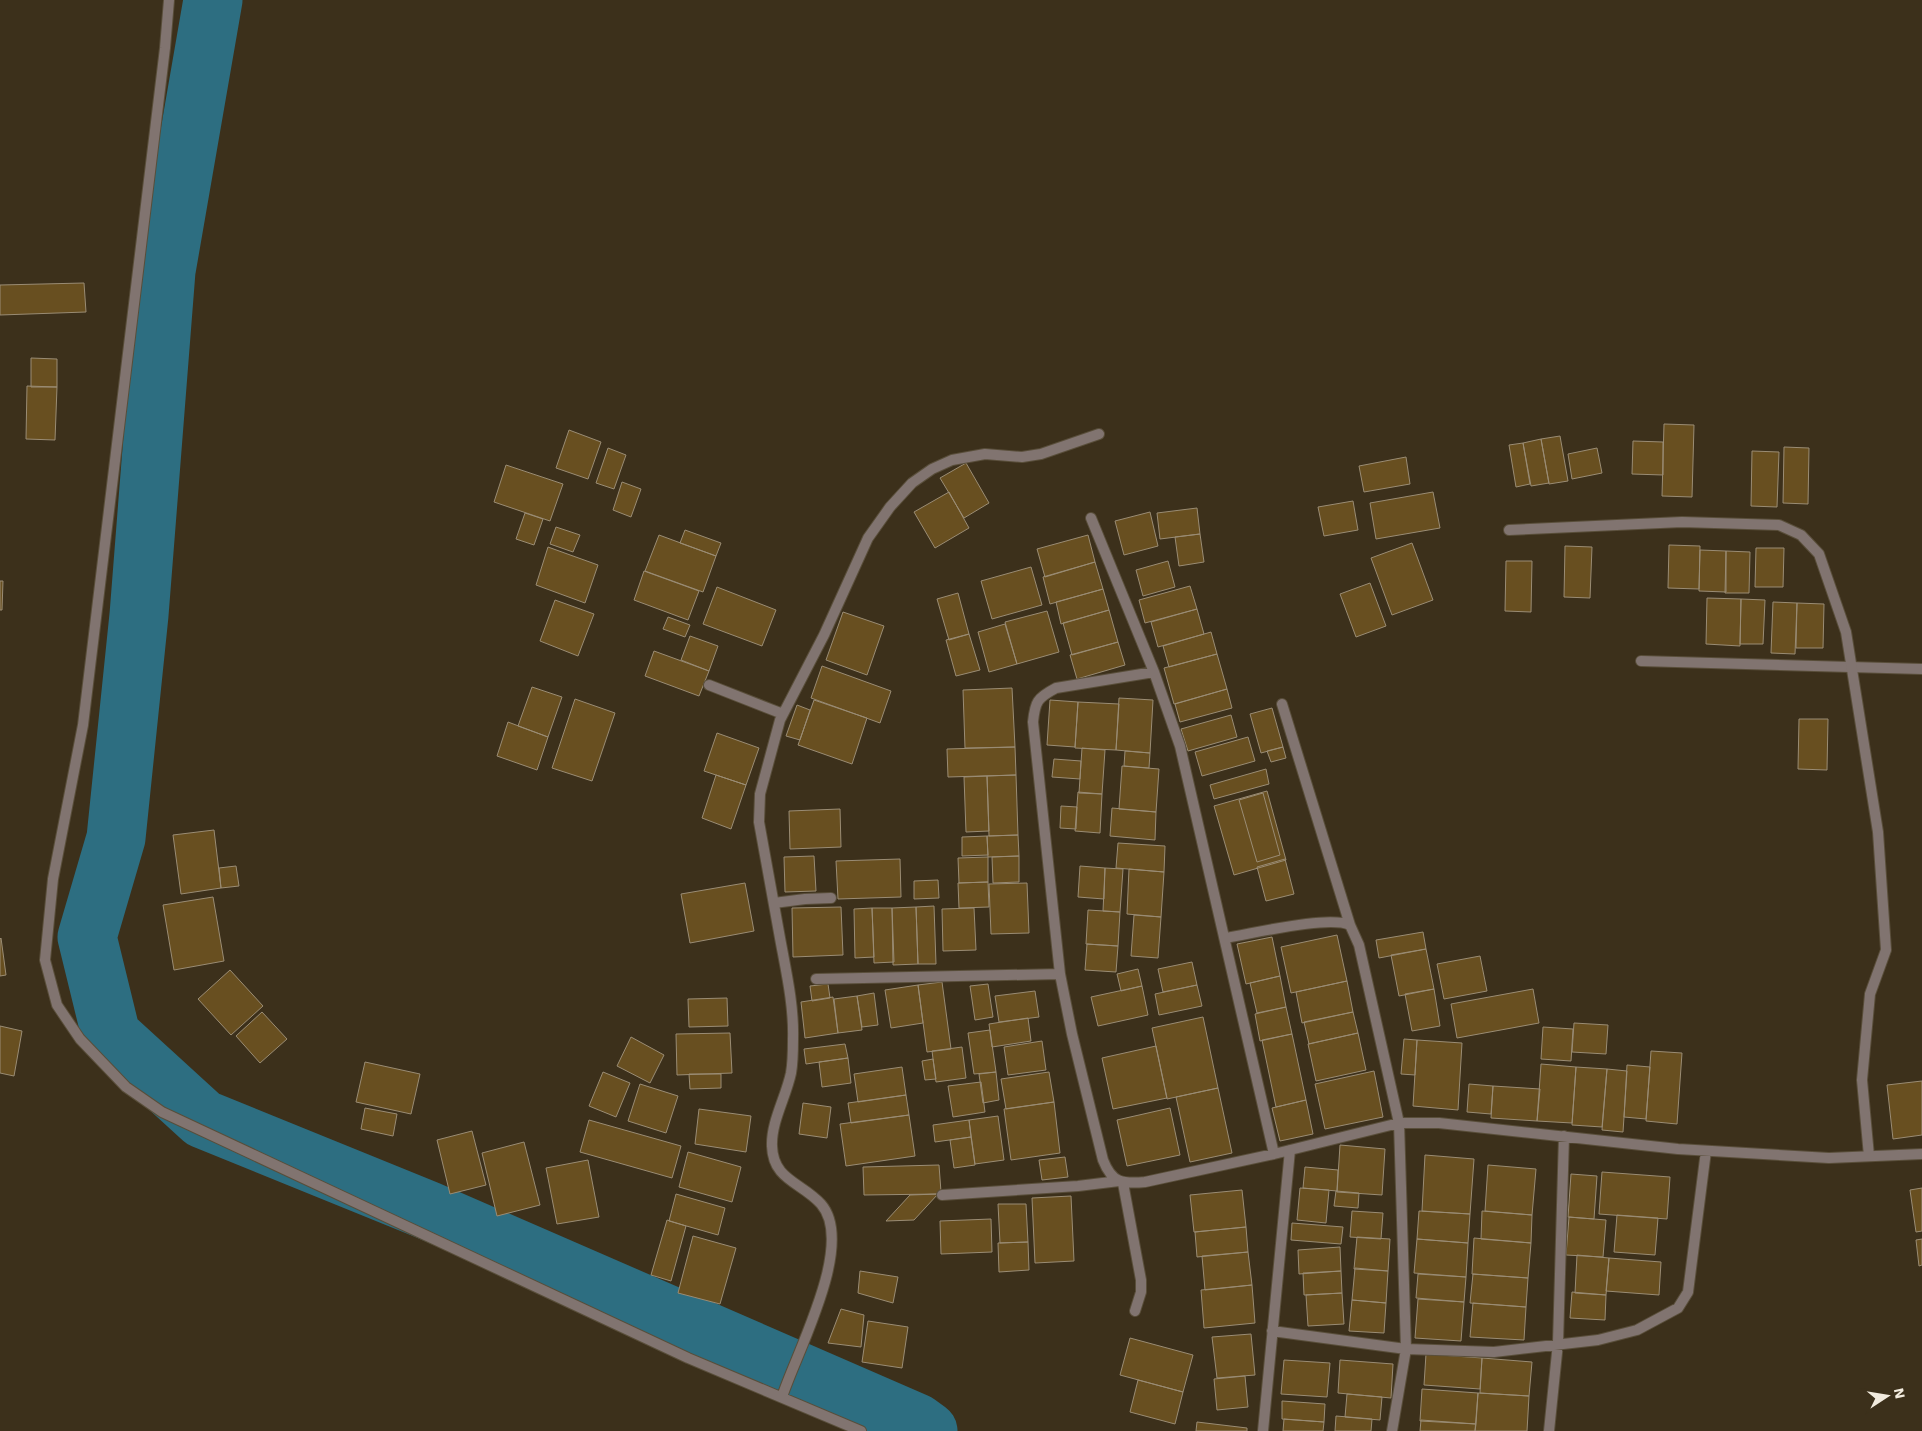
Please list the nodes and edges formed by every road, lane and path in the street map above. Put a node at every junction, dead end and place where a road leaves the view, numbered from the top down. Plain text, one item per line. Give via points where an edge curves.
1 (169, 0) edge
2 (1100, 434) dead end
3 (1091, 518) dead end
4 (1509, 530) dead end
5 (1641, 661) dead end
6 (1851, 667) junction
7 (1922, 669) edge
8 (1154, 672) junction
9 (709, 685) dead end
10 (1282, 704) dead end
11 (783, 714) junction
12 (831, 898) dead end
13 (774, 903) junction
14 (1350, 925) junction
15 (1225, 938) junction
16 (1060, 974) junction
17 (816, 980) dead end
18 (1399, 1123) junction
19 (1564, 1136) junction
20 (1290, 1150) junction
21 (1706, 1151) junction
22 (1274, 1154) junction
23 (1922, 1154) edge
24 (1869, 1156) junction
25 (1121, 1182) junction
26 (942, 1195) dead end
27 (1135, 1311) dead end
28 (1272, 1331) junction
29 (1558, 1343) junction
30 (1406, 1348) junction
31 (782, 1397) junction
32 (861, 1431) edge
33 (1263, 1431) edge
34 (1392, 1431) edge
35 (1549, 1431) edge

1 - 31 street via 82,725 53,879 45,960 57,1006 80,1039 126,1087 162,1112 679,1354
2 - 11 street via 1041,454 1022,457 986,454 952,460 912,482 868,538 824,635
3 - 8 street
4 - 6 street via 1682,522 1779,525 1801,535 1819,554 1846,632
5 - 6 street
6 - 7 street
6 - 24 street via 1878,832 1886,950 1870,994 1862,1080
8 - 15 street via 1180,746
8 - 16 street via 1056,688 1042,695 1035,705 1033,722
9 - 11 street
10 - 14 street
11 - 13 street via 758,810
12 - 13 street
13 - 31 street via 793,1038 791,1072 774,1136 773,1155 781,1173 823,1206 833,1242 825,1282
14 - 15 street via 1342,921 1323,922
14 - 18 street via 1359,945
15 - 22 street
16 - 17 street
16 - 25 street via 1103,1160 1108,1172
18 - 19 street via 1439,1123
18 - 20 street
18 - 30 street
19 - 21 street
19 - 29 street
20 - 22 street
20 - 28 street
21 - 24 street via 1830,1158
21 - 29 street via 1688,1292 1678,1308 1637,1330 1598,1340
22 - 25 street via 1145,1182
23 - 24 street
25 - 26 street
25 - 27 street via 1141,1280
28 - 30 street
28 - 33 street
29 - 30 street via 1494,1352
29 - 35 street
30 - 34 street
31 - 32 street

